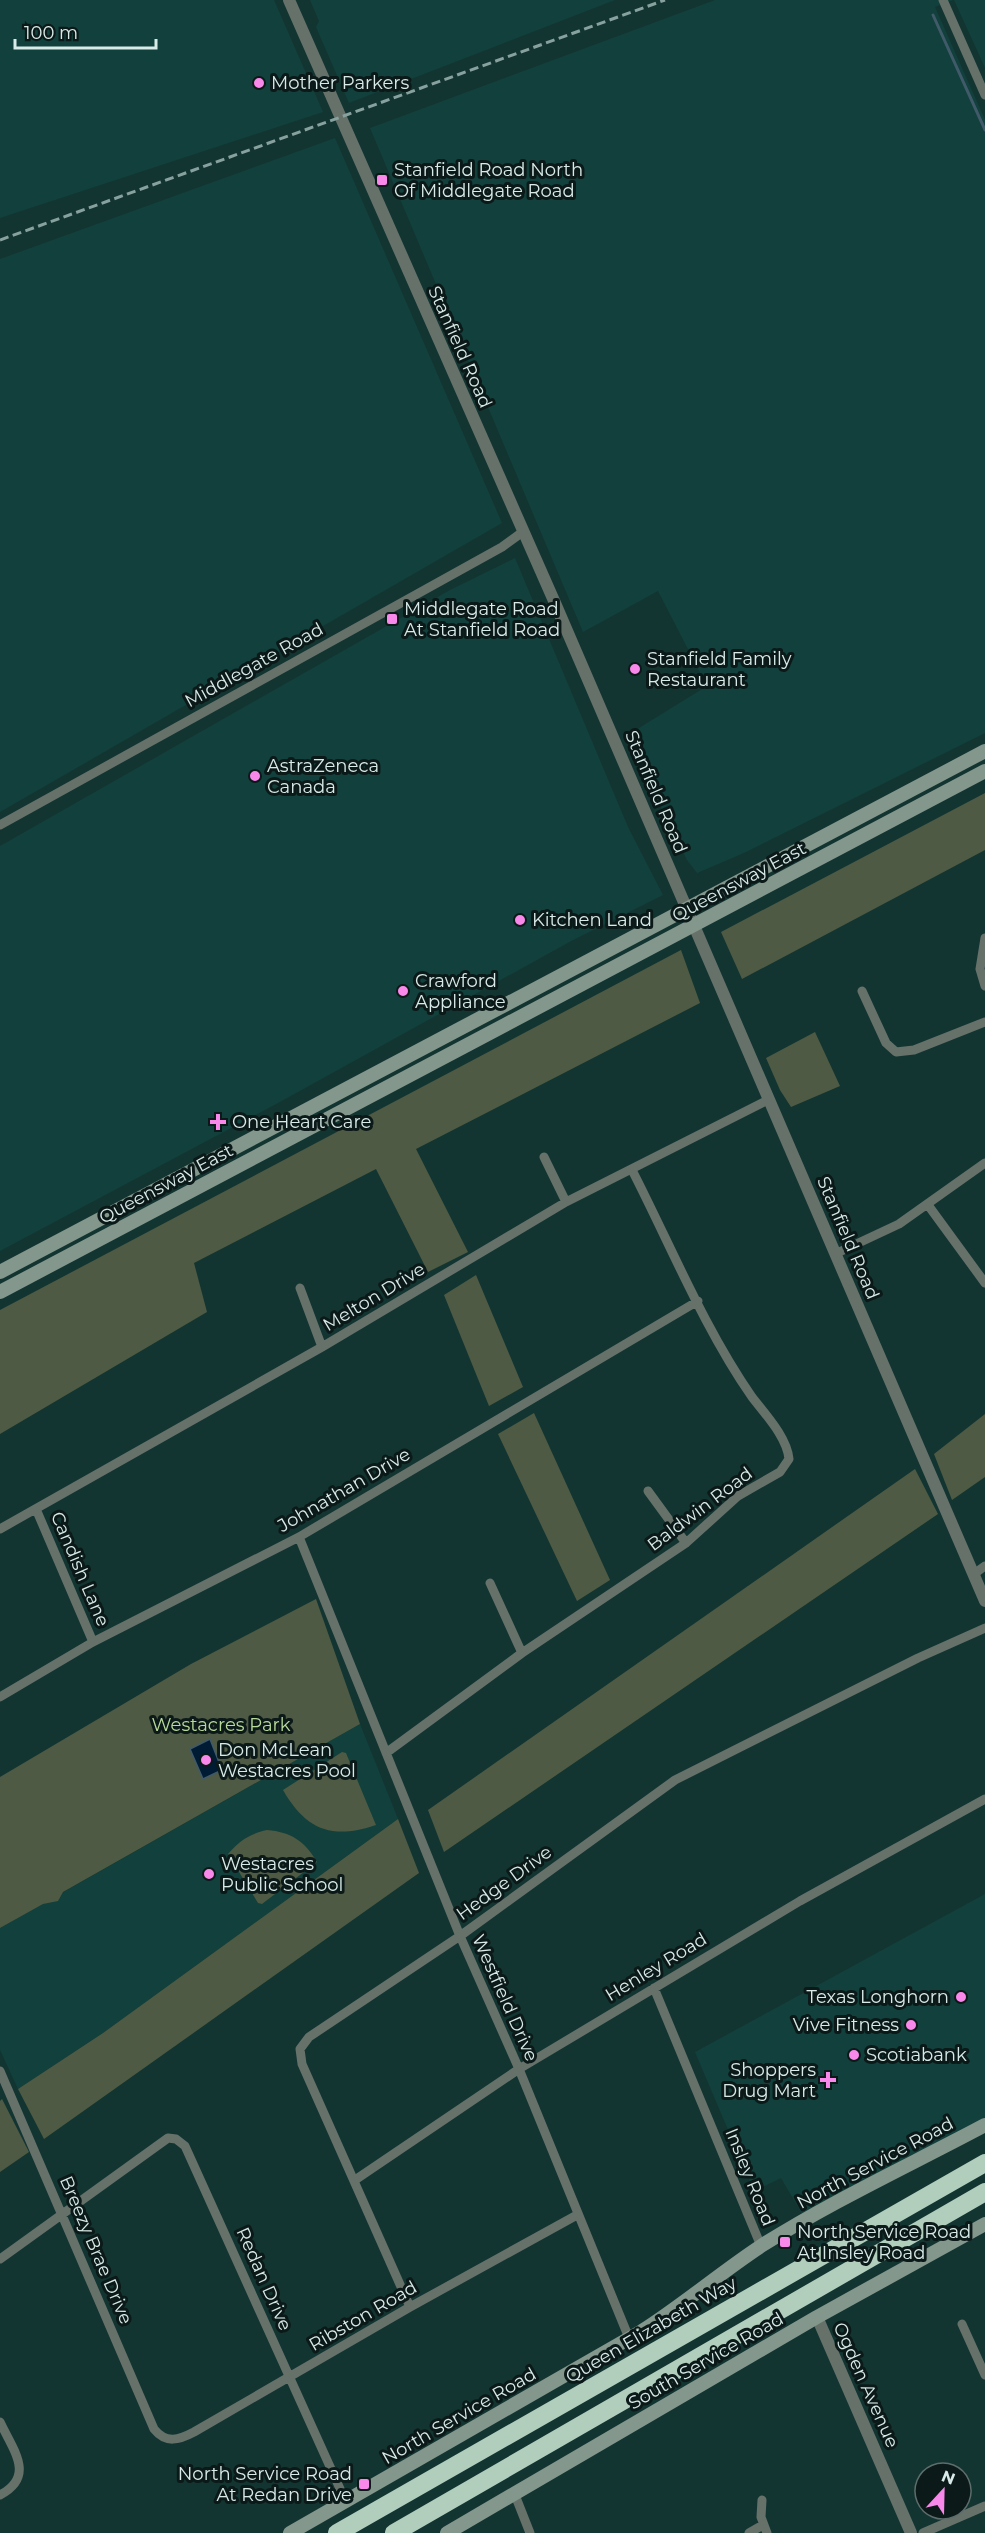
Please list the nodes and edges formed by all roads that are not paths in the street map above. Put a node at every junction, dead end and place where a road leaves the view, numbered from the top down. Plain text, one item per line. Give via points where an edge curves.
1 (289, 0) edge
2 (943, 0) edge
3 (985, 95) edge
4 (524, 531) junction
5 (985, 751) edge
6 (985, 771) edge
7 (0, 825) edge
8 (688, 910) junction
9 (694, 926) junction
10 (985, 938) edge
11 (985, 986) edge
12 (862, 991) dead end
13 (985, 1022) edge
14 (768, 1100) junction
15 (544, 1157) dead end
16 (985, 1163) edge
17 (632, 1170) junction
18 (566, 1202) junction
19 (928, 1205) junction
20 (835, 1254) junction
21 (0, 1272) edge
22 (985, 1283) edge
23 (300, 1288) dead end
24 (0, 1292) edge
25 (698, 1301) junction
26 (322, 1347) junction
27 (648, 1491) dead end
28 (36, 1509) junction
29 (0, 1529) edge
30 (299, 1537) junction
31 (686, 1543) junction
32 (985, 1566) edge
33 (974, 1574) junction
34 (490, 1583) dead end
35 (985, 1600) edge
36 (985, 1628) edge
37 (93, 1642) junction
38 (522, 1653) junction
39 (0, 1697) edge
40 (386, 1753) junction
41 (985, 1799) edge
42 (460, 1936) junction
43 (654, 1988) junction
44 (519, 2069) junction
45 (0, 2071) edge
46 (985, 2125) edge
47 (985, 2163) edge
48 (355, 2180) junction
49 (985, 2192) edge
50 (62, 2214) junction
51 (577, 2215) junction
52 (985, 2224) edge
53 (761, 2246) junction
54 (0, 2259) edge
55 (410, 2307) junction
56 (817, 2317) junction
57 (962, 2324) dead end
58 (629, 2338) junction
59 (985, 2375) edge
60 (291, 2378) junction
61 (0, 2422) edge
62 (165, 2438) joint
63 (0, 2495) edge
64 (515, 2495) junction
65 (762, 2500) dead end
66 (346, 2502) junction
67 (985, 2506) edge
68 (765, 2529) edge
69 (290, 2533) edge
70 (337, 2533) edge
71 (394, 2533) edge
72 (447, 2533) edge
73 (530, 2533) edge
74 (749, 2533) edge
75 (911, 2533) edge
76 (923, 2533) edge

1 - 4 street, Stanfield Road
2 - 3 street
4 - 7 street, Middlegate Road via 502,547
4 - 8 street, Stanfield Road
5 - 8 main road, Queensway East
6 - 9 main road, Queensway East
8 - 9 street, Stanfield Road
8 - 21 main road, Queensway East
9 - 14 street, Stanfield Road
9 - 24 main road, Queensway East
10 - 11 street via 980,969
12 - 13 street via 886,1043 896,1052 914,1050
14 - 17 street, Melton Drive
14 - 20 street, Stanfield Road
15 - 18 street
16 - 19 street
17 - 18 street, Melton Drive
17 - 25 street, Baldwin Road
18 - 26 street, Melton Drive
19 - 20 street via 899,1224
19 - 22 street
20 - 33 street, Stanfield Road
23 - 26 street
25 - 30 street, Johnathan Drive
25 - 31 street, Baldwin Road via 738,1377 784,1442 789,1459 780,1472 738,1496
26 - 28 street, Melton Drive
27 - 31 street
28 - 29 street, Melton Drive
28 - 37 street, Candish Lane
30 - 37 street, Johnathan Drive
30 - 40 street, Westfield Drive
31 - 38 street, Baldwin Road
32 - 33 street
33 - 35 street, Stanfield Road
34 - 38 street
36 - 42 street, Hedge Drive via 675,1780
37 - 39 street, Johnathan Drive
38 - 40 street, Baldwin Road
40 - 42 street, Westfield Drive
41 - 43 street, Henley Road via 800,1901
42 - 44 street, Westfield Drive
42 - 48 street, Hedge Drive via 309,2037 300,2049 302,2064
43 - 44 street, Henley Road
43 - 53 street, Insley Road
44 - 48 street, Henley Road
44 - 51 street, Westfield Drive
45 - 50 street, Breezy Brae Drive
46 - 53 main road, North Service Road
47 - 70 highway, Queen Elizabeth Way
48 - 55 street, Hedge Drive
49 - 71 highway
50 - 54 street
50 - 60 street, Redan Drive via 168,2138 176,2139 185,2146
50 - 62 street, Breezy Brae Drive via 154,2428
51 - 55 street, Ribston Road
51 - 58 street, Westfield Drive
52 - 56 main road, South Service Road
53 - 58 main road, North Service Road via 670,2314
55 - 60 street, Ribston Road
56 - 64 main road, South Service Road
56 - 75 street, Ogden Avenue
57 - 59 street
58 - 66 main road, North Service Road
60 - 62 street, Ribston Road via 183,2438
60 - 66 street, Redan Drive
61 - 63 street via 20,2466 14,2488
64 - 72 main road, South Service Road
64 - 73 street
65 - 68 street
66 - 69 main road, North Service Road
67 - 76 street
68 - 74 street

